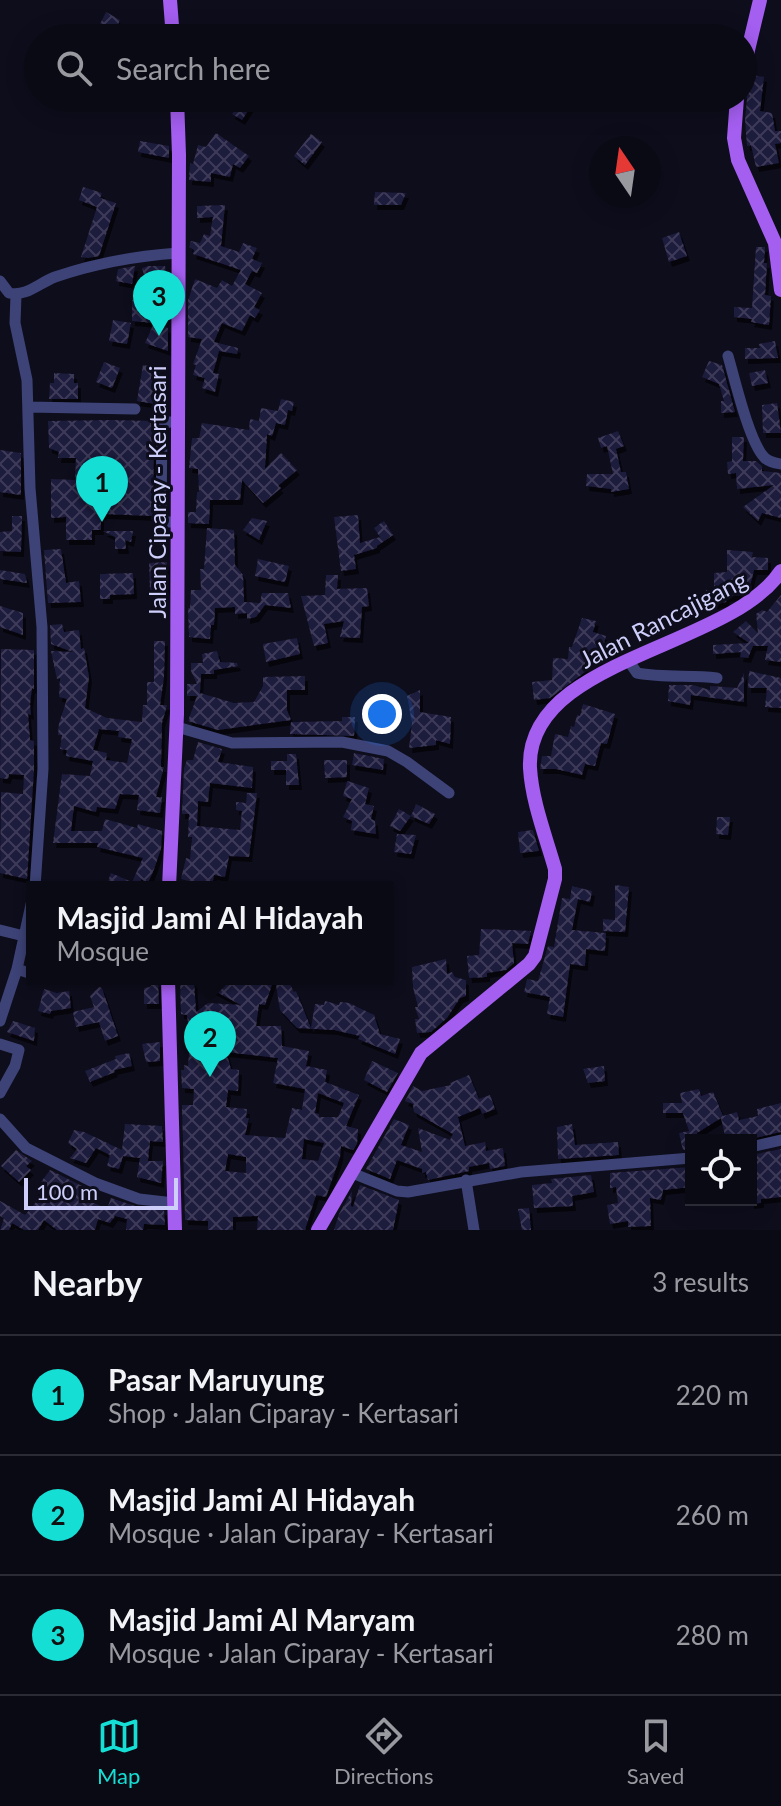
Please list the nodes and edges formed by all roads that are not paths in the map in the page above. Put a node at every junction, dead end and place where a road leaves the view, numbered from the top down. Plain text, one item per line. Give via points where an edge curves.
1 (170, 0) edge
2 (760, 0) edge
3 (172, 24) edge
4 (754, 24) edge
5 (178, 112) edge
6 (736, 112) edge
7 (178, 253) junction
8 (0, 281) edge
9 (781, 290) edge
10 (16, 295) junction
11 (728, 356) dead end
12 (28, 407) junction
13 (135, 409) dead end
14 (781, 464) edge
15 (781, 571) edge
16 (628, 660) junction
17 (717, 678) dead end
18 (177, 727) junction
19 (449, 793) dead end
20 (35, 881) edge
21 (169, 881) edge
22 (26, 927) edge
23 (0, 930) edge
24 (24, 936) junction
25 (17, 969) junction
26 (26, 972) edge
27 (168, 985) edge
28 (0, 1021) edge
29 (0, 1044) edge
30 (0, 1093) edge
31 (0, 1119) edge
32 (781, 1140) edge
33 (757, 1146) edge
34 (685, 1158) edge
35 (352, 1173) junction
36 (466, 1180) junction
37 (174, 1203) junction
38 (175, 1230) edge
39 (318, 1230) edge
40 (474, 1230) edge

1 - 3 main road
2 - 4 main road
5 - 7 main road, Jalan Ciparay - Kertasari
6 - 9 main road via 738,160 775,243
7 - 10 street via 91,265
7 - 18 main road, Jalan Ciparay - Kertasari
8 - 10 street
10 - 12 street
11 - 14 street via 762,455
12 - 13 street
12 - 20 street via 42,627 43,769
15 - 16 main road, Jalan Rancajigang via 772,585 746,604
16 - 17 street via 637,673
16 - 35 main road, Jalan Rancajigang via 555,704 537,735 532,785 555,879 535,956 421,1053
18 - 19 street via 232,743 342,742 388,751
18 - 21 main road, Jalan Ciparay - Kertasari
22 - 24 street
23 - 24 street
24 - 25 street
25 - 26 street
25 - 28 street
27 - 37 main road
29 - 30 street via 19,1050
31 - 37 street via 26,1148 95,1183 139,1199
32 - 33 street
34 - 36 street
35 - 36 street via 408,1192
35 - 39 main road, Jalan Rancajigang
36 - 40 street
37 - 38 main road

